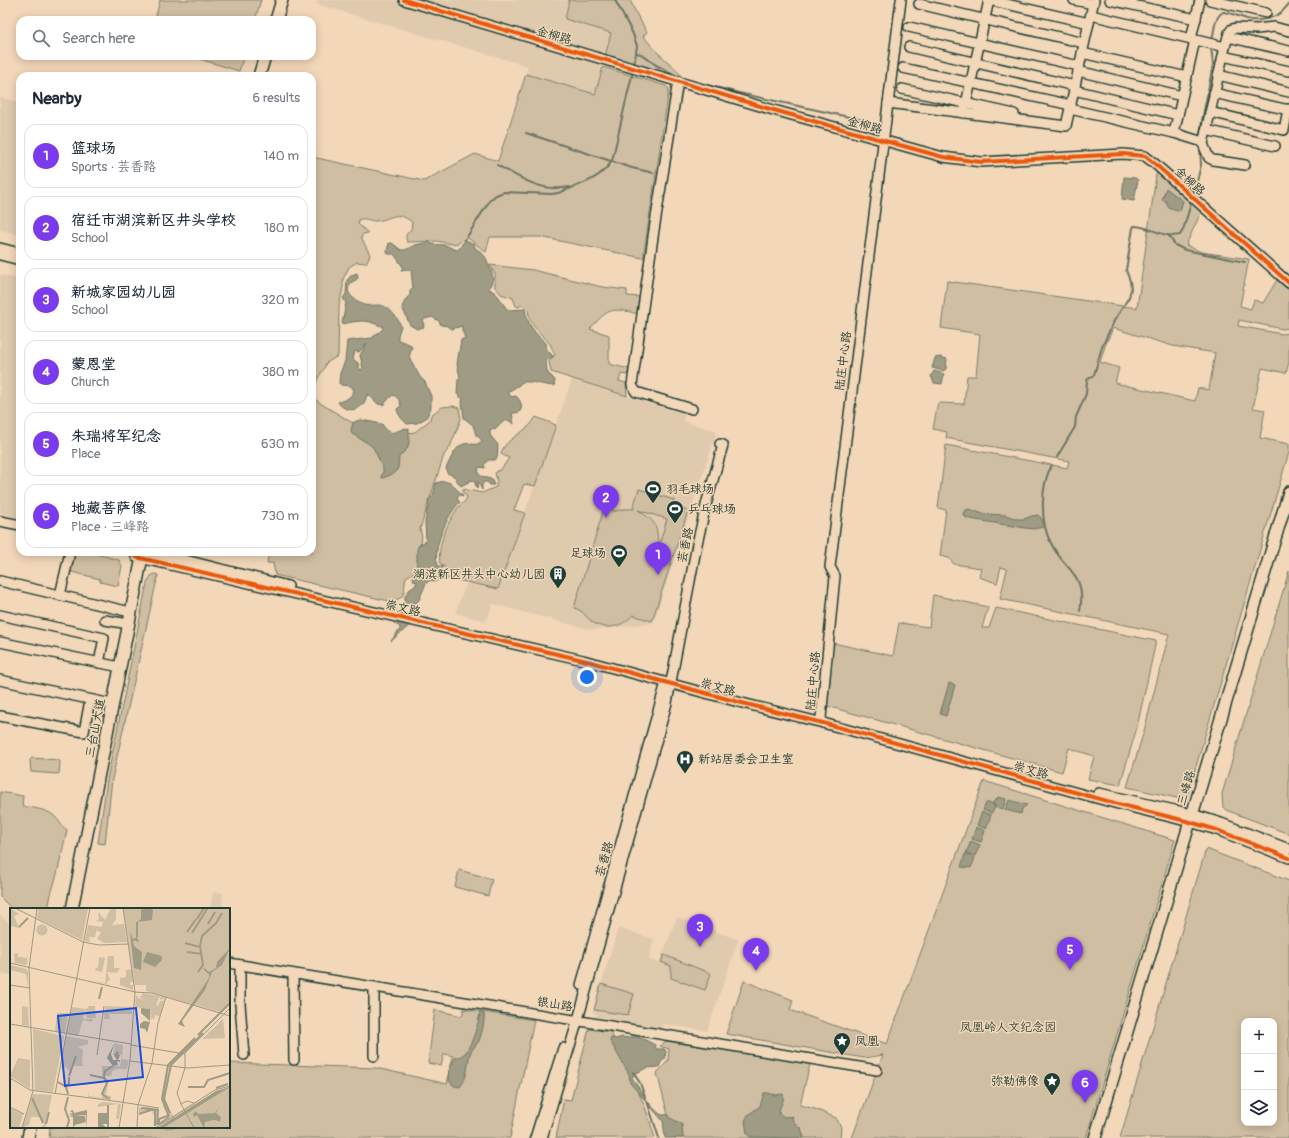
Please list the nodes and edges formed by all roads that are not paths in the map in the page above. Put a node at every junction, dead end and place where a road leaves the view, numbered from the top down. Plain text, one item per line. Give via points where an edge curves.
1 (276, 0) edge
2 (282, 0) edge
3 (404, 0) edge
4 (901, 0) edge
5 (989, 0) edge
6 (1074, 0) edge
7 (1110, 0) edge
8 (1200, 0) edge
9 (1210, 0) edge
10 (1093, 2) edge
11 (919, 4) dead end
12 (1266, 13) dead end
13 (271, 16) edge
14 (277, 16) edge
15 (1090, 19) junction
16 (1196, 19) junction
17 (985, 20) junction
18 (909, 27) dead end
19 (1289, 31) edge
20 (1228, 37) junction
21 (1193, 39) junction
22 (980, 42) junction
23 (1084, 43) junction
24 (909, 47) dead end
25 (1289, 51) edge
26 (1224, 52) junction
27 (1082, 53) junction
28 (258, 60) edge
29 (264, 60) edge
30 (975, 63) junction
31 (903, 68) dead end
32 (1079, 69) junction
33 (1289, 71) edge
34 (254, 72) edge
35 (260, 72) edge
36 (1218, 75) junction
37 (1187, 77) junction
38 (678, 81) junction
39 (971, 83) junction
40 (1075, 88) junction
41 (902, 89) dead end
42 (1289, 92) edge
43 (1214, 93) junction
44 (1182, 96) junction
45 (888, 103) junction
46 (966, 104) junction
47 (1070, 107) junction
48 (1289, 110) edge
49 (1210, 112) junction
50 (964, 113) junction
51 (1178, 115) junction
52 (1027, 121) junction
53 (1206, 130) junction
54 (1174, 133) junction
55 (883, 140) junction
56 (1203, 142) junction
57 (1275, 146) dead end
58 (1245, 165) dead end
59 (0, 248) edge
60 (16, 252) edge
61 (0, 255) edge
62 (16, 259) edge
63 (1289, 283) edge
64 (692, 409) dead end
65 (1289, 492) edge
66 (1289, 517) edge
67 (0, 521) edge
68 (16, 524) edge
69 (69, 556) edge
70 (138, 556) edge
71 (138, 556) edge
72 (146, 556) edge
73 (170, 556) edge
74 (0, 581) edge
75 (60, 595) junction
76 (126, 611) junction
77 (0, 615) edge
78 (105, 620) dead end
79 (123, 623) junction
80 (0, 642) edge
81 (99, 663) junction
82 (115, 666) junction
83 (0, 680) edge
84 (668, 681) junction
85 (90, 700) junction
86 (107, 703) junction
87 (0, 716) edge
88 (822, 720) junction
89 (1194, 819) junction
90 (1289, 849) edge
91 (1289, 858) edge
92 (65, 908) edge
93 (72, 908) edge
94 (230, 963) edge
95 (240, 965) junction
96 (293, 974) junction
97 (374, 987) junction
98 (575, 1020) junction
99 (244, 1055) dead end
100 (374, 1056) dead end
101 (294, 1060) dead end
102 (877, 1070) dead end
103 (30, 1128) edge
104 (37, 1128) edge
105 (28, 1138) edge
106 (36, 1138) edge
107 (535, 1138) edge
108 (542, 1138) edge
109 (1095, 1138) edge
110 (1102, 1138) edge

1 - 13 main road
2 - 14 main road
3 - 38 street, 金柳路
4 - 45 street, 陆庄中心路
5 - 15 street
5 - 17 street
6 - 10 street
7 - 16 street
8 - 16 street
9 - 12 street
10 - 15 street
11 - 17 street
15 - 21 street
15 - 23 street
16 - 21 street
17 - 22 street
17 - 23 street
18 - 22 street
19 - 20 street via 1274,27 1236,28 1232,29
20 - 25 street
20 - 26 street
21 - 26 street via 1211,44
21 - 37 street
22 - 30 street
22 - 32 street
23 - 27 street
24 - 30 street
26 - 33 street
26 - 36 street
27 - 32 street
27 - 37 street
28 - 34 main road
29 - 35 main road
30 - 39 street
30 - 40 street
31 - 39 street
32 - 40 street
32 - 44 street
36 - 42 street
36 - 43 street
37 - 44 street
38 - 55 street, 金柳路
38 - 64 street via 632,385 636,392
39 - 46 street
39 - 47 street
40 - 47 street
40 - 51 street
41 - 46 street
43 - 48 street
43 - 49 street
44 - 51 street
45 - 50 street
45 - 55 street, 陆庄中心路
46 - 50 street
46 - 52 street via 1023,117
47 - 52 street via 1066,126
47 - 54 street
48 - 49 street via 1284,130
49 - 53 street
50 - 52 street
51 - 54 street
53 - 56 street
53 - 57 street
54 - 56 street
55 - 63 street, 金柳路 via 943,157 981,162 1112,154 1148,158
55 - 88 street, 陆庄中心路 via 830,567 835,576
56 - 58 street via 1209,158
59 - 60 street
61 - 62 street
65 - 89 main road, 三峰路
66 - 89 main road, 三峰路
67 - 68 street
69 - 75 street
70 - 76 main road, 三台山大道
71 - 93 main road, 三台山大道
72 - 84 street, 崇文路
73 - 84 street, 崇文路 via 514,639
74 - 75 street
75 - 76 street
76 - 79 main road, 三台山大道
77 - 81 street via 104,638
78 - 79 street
79 - 82 main road, 三台山大道
80 - 81 street
81 - 82 street
82 - 86 main road, 三台山大道
83 - 85 street
84 - 84 street, 芸香路 via 707,501 723,445 720,444 699,522
84 - 88 street, 崇文路
84 - 98 street, 芸香路
85 - 86 street
85 - 87 street via 84,732
86 - 92 main road, 三台山大道
88 - 89 street, 崇文路
89 - 90 street, 崇文路 via 1220,823
89 - 91 street, 崇文路
89 - 109 main road, 三峰路
89 - 110 main road, 三峰路
94 - 95 street, 银山路
95 - 96 street, 银山路
95 - 99 street
96 - 97 street, 银山路
96 - 101 street
97 - 98 street, 银山路
97 - 100 street
98 - 102 street, 银山路
98 - 107 street, 芸香路
98 - 108 street, 芸香路
103 - 105 main road
104 - 106 main road

